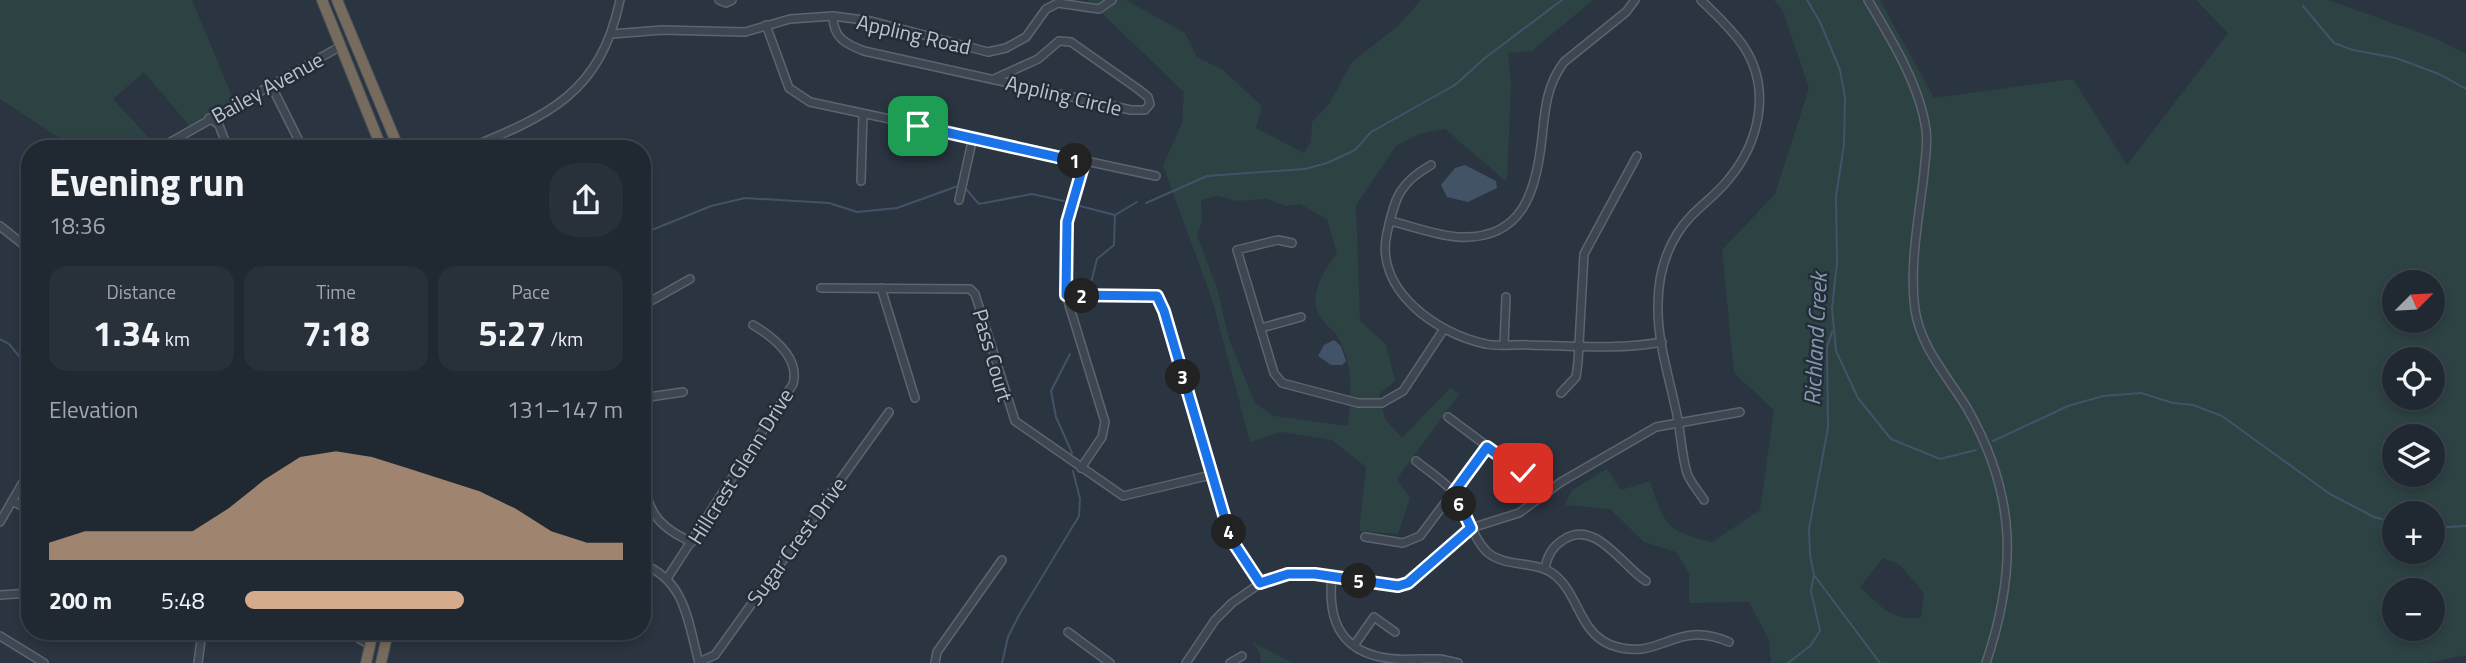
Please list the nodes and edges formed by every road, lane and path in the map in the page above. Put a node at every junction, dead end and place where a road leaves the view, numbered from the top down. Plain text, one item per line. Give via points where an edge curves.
1 (322, 0) edge
2 (337, 0) edge
3 (620, 0) edge
4 (719, 0) edge
5 (732, 0) edge
6 (1112, 0) edge
7 (1635, 0) edge
8 (1701, 0) edge
9 (1868, 0) edge
10 (834, 16) junction
11 (766, 25) junction
12 (612, 34) junction
13 (341, 46) junction
14 (994, 79) junction
15 (271, 85) junction
16 (863, 114) junction
17 (209, 118) junction
18 (973, 137) junction
19 (177, 138) joint
20 (174, 140) edge
21 (225, 140) edge
22 (298, 140) edge
23 (378, 140) edge
24 (395, 140) edge
25 (486, 140) edge
26 (1637, 156) dead end
27 (1084, 163) junction
28 (1431, 165) dead end
29 (1156, 176) dead end
30 (862, 181) dead end
31 (959, 200) dead end
32 (1390, 221) junction
33 (0, 226) edge
34 (21, 243) edge
35 (1292, 243) dead end
36 (690, 279) dead end
37 (821, 288) dead end
38 (881, 288) junction
39 (1066, 295) junction
40 (1506, 297) dead end
41 (651, 301) edge
42 (1301, 317) dead end
43 (753, 325) dead end
44 (1261, 328) junction
45 (1444, 329) junction
46 (1662, 342) junction
47 (1504, 344) junction
48 (1579, 346) junction
49 (683, 392) dead end
50 (1561, 393) dead end
51 (651, 397) edge
52 (915, 398) dead end
53 (889, 412) dead end
54 (1740, 412) dead end
55 (1448, 416) dead end
56 (1678, 422) junction
57 (1487, 447) junction
58 (1416, 461) dead end
59 (1081, 468) junction
60 (1211, 475) junction
61 (1530, 478) dead end
62 (21, 486) edge
63 (1454, 492) junction
64 (1704, 500) dead end
65 (12, 502) junction
66 (21, 506) edge
67 (651, 509) edge
68 (0, 522) edge
69 (1471, 528) junction
70 (1365, 537) dead end
71 (692, 542) junction
72 (1002, 560) dead end
73 (651, 568) edge
74 (1545, 568) junction
75 (668, 577) junction
76 (1332, 577) junction
77 (1646, 581) dead end
78 (1260, 583) junction
79 (21, 594) edge
80 (0, 595) edge
81 (1068, 632) dead end
82 (1395, 632) dead end
83 (0, 636) edge
84 (201, 640) edge
85 (362, 640) edge
86 (371, 640) edge
87 (386, 640) edge
88 (1728, 642) dead end
89 (1355, 644) junction
90 (370, 645) junction
91 (1242, 656) dead end
92 (1419, 661) edge
93 (44, 663) edge
94 (198, 663) edge
95 (366, 663) edge
96 (381, 663) edge
97 (699, 663) edge
98 (935, 663) edge
99 (1110, 663) edge
100 (1186, 663) edge
101 (1230, 663) edge
102 (1458, 663) edge
103 (1986, 663) edge

1 - 13 highway
2 - 24 highway
3 - 12 street
4 - 5 street
6 - 10 street, Appling Road via 1099,9 1058,3 1046,9 1027,37 988,52 871,21
7 - 32 street via 1556,72 1546,99 1536,185 1509,223 1489,233 1458,237
8 - 46 street via 1744,46 1759,86 1759,115 1742,162 1727,182 1696,207 1668,252 1657,308
9 - 103 street via 1912,84 1927,133 1914,268 1915,310 1923,339 1979,432 2008,521 2004,601
10 - 11 street, Appling Road
10 - 14 street, Appling Circle via 836,34 854,47
11 - 12 street, Appling Road via 745,32
11 - 16 street via 794,94
12 - 25 street via 586,78 555,108
13 - 15 street, Bailey Avenue
13 - 23 highway
14 - 14 street, Appling Circle via 1131,110 1145,110 1150,104 1138,89 1071,42 1059,41 1038,59
15 - 17 street, Bailey Avenue
15 - 22 street
16 - 18 street
16 - 30 street
17 - 19 street, Bailey Avenue
17 - 21 street via 219,125
18 - 27 street
18 - 31 street
19 - 20 street, Bailey Avenue
26 - 48 street via 1584,254
27 - 29 street
27 - 39 street via 1067,222
28 - 32 street via 1402,186
32 - 45 street via 1384,246 1395,284 1405,300
33 - 34 street
35 - 44 street via 1278,240 1237,250
36 - 41 street
37 - 38 street, Pass Court
38 - 52 street
38 - 59 street, Pass Court via 970,289 1011,416
39 - 59 street via 1105,422 1102,437
39 - 60 street via 1157,296
40 - 47 street
42 - 44 street
43 - 71 street, Hillcrest Glenn Drive via 788,354 794,365 793,384
44 - 45 street via 1274,373 1282,383 1375,404 1403,391
45 - 47 street via 1489,345
46 - 48 street via 1624,348
46 - 56 street
47 - 48 street
48 - 50 street via 1576,377
49 - 51 street
53 - 97 street, Sugar Crest Drive via 715,655
54 - 56 street
55 - 57 street
56 - 64 street via 1688,475
56 - 69 street via 1656,427 1561,482 1519,513
57 - 61 street
57 - 63 street
58 - 63 street
59 - 60 street, Pass Court via 1123,496
60 - 78 street via 1231,539
62 - 65 street
63 - 69 street
63 - 70 street via 1420,536 1403,543
65 - 66 street
65 - 68 street
67 - 71 street
69 - 74 street via 1489,554 1502,561
69 - 76 street via 1408,583 1398,586
71 - 75 street, Hillcrest Glenn Drive
72 - 98 street via 937,652
73 - 75 street
74 - 77 street via 1560,541 1588,534
74 - 88 street via 1558,578 1591,632 1608,644 1634,651 1690,633
75 - 97 street via 681,600
76 - 78 street via 1288,574
76 - 89 street via 1330,612 1336,626
78 - 100 street via 1215,620
79 - 80 street
81 - 99 street
82 - 89 street via 1374,617
83 - 93 street
84 - 94 street
85 - 90 street
86 - 90 highway
87 - 96 highway
89 - 92 street via 1375,658
90 - 95 highway
91 - 101 street
92 - 102 street via 1449,659

